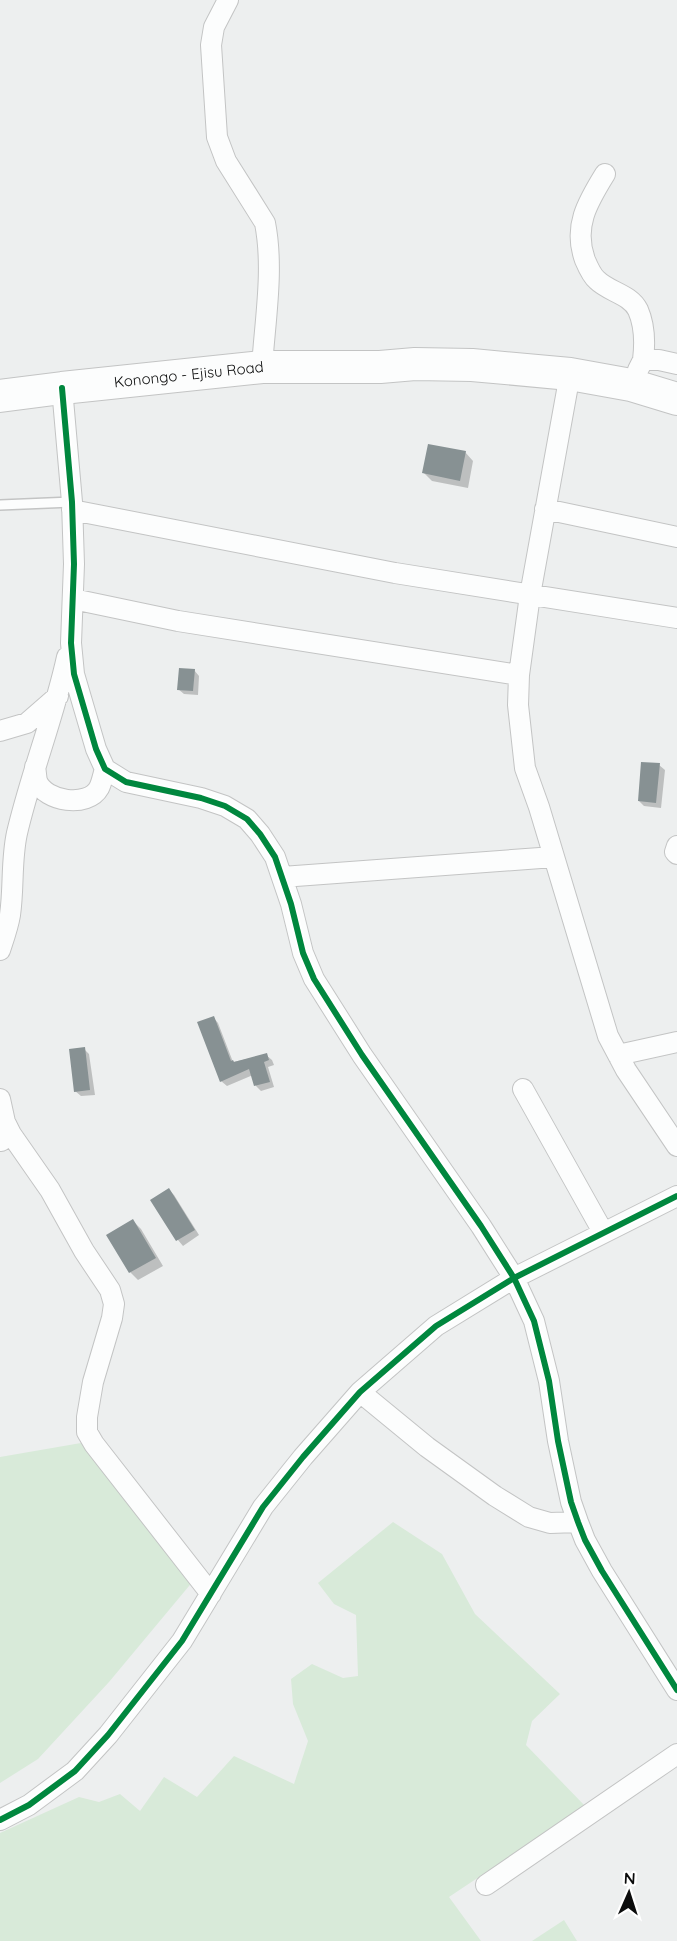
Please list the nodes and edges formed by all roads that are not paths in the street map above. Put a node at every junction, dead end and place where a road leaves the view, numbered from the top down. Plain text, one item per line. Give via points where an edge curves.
1 (228, 0) edge
2 (605, 174) dead end
3 (677, 364) edge
4 (262, 367) junction
5 (637, 373) junction
6 (568, 384) junction
7 (62, 388) junction
8 (0, 396) edge
9 (677, 399) edge
10 (677, 416) edge
11 (0, 505) edge
12 (72, 506) junction
13 (545, 509) junction
14 (677, 537) edge
15 (530, 595) junction
16 (73, 599) junction
17 (677, 618) edge
18 (71, 643) junction
19 (519, 675) junction
20 (59, 695) junction
21 (0, 731) edge
22 (35, 767) junction
23 (105, 769) junction
24 (677, 846) edge
25 (677, 854) edge
26 (554, 857) junction
27 (6, 864) edge
28 (282, 877) junction
29 (0, 950) edge
30 (677, 1042) edge
31 (618, 1055) junction
32 (523, 1089) dead end
33 (0, 1099) edge
34 (5, 1138) edge
35 (677, 1146) edge
36 (677, 1196) edge
37 (603, 1232) junction
38 (514, 1278) junction
39 (360, 1392) junction
40 (578, 1522) junction
41 (211, 1594) junction
42 (677, 1690) edge
43 (677, 1754) edge
44 (0, 1820) edge
45 (486, 1885) dead end

1 - 4 street via 214,27 211,45 217,136 226,161 265,223 268,277
2 - 5 street via 589,200 580,245 597,280 637,308 645,341
3 - 5 street via 659,360
4 - 6 highway, Konongo - Ejisu Road via 472,365
4 - 7 highway, Konongo - Ejisu Road
5 - 6 highway, Konongo - Ejisu Road
5 - 9 highway, Konongo - Ejisu Road
6 - 10 highway, Konongo - Ejisu Road
6 - 13 street
7 - 8 highway, Konongo - Ejisu Road
7 - 12 street
11 - 12 lane
12 - 15 street via 361,567
12 - 16 street
13 - 14 street
13 - 15 street
15 - 17 street
15 - 19 street
16 - 18 street
16 - 19 street via 178,621
18 - 20 street
18 - 23 street via 75,674
19 - 26 street via 525,768
20 - 21 street via 27,723
20 - 22 street
22 - 23 street via 37,782 45,792 70,800 86,798 99,789
22 - 27 street
23 - 28 street via 126,782 201,798 247,819 275,857
24 - 25 street
26 - 28 street
26 - 31 street via 608,1036
27 - 29 street via 10,915
28 - 38 street via 303,953 319,988
30 - 31 street
31 - 35 street
32 - 37 street
33 - 34 street
34 - 41 street via 50,1190 110,1290 114,1304 93,1382 87,1432
36 - 37 street
37 - 38 street
38 - 39 street via 436,1326
38 - 40 street via 534,1321
39 - 40 street via 427,1447 529,1517 550,1523
39 - 41 street via 262,1507
40 - 42 street via 602,1571
41 - 44 street via 182,1641 75,1771 29,1805
43 - 45 street

